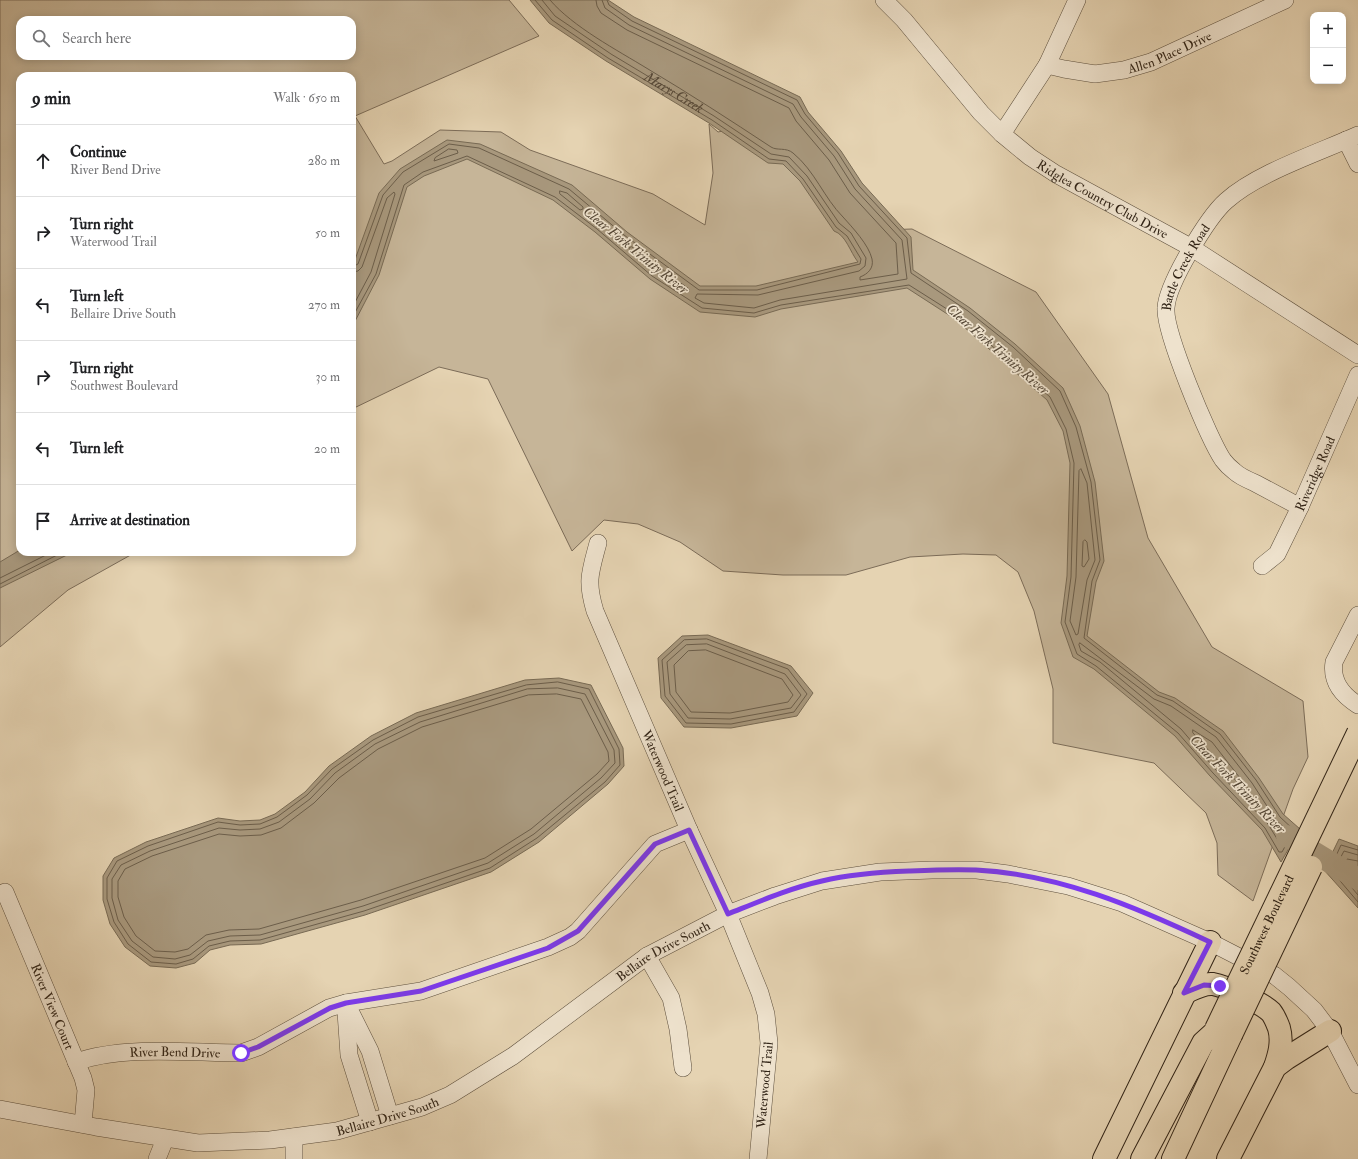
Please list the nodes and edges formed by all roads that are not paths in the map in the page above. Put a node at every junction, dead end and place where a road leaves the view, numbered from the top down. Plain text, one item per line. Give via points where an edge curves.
1 (884, 0) edge
2 (1077, 0) edge
3 (1285, 0) edge
4 (1047, 64) junction
5 (1002, 134) junction
6 (1352, 137) edge
7 (1358, 164) edge
8 (1192, 248) junction
9 (1358, 355) edge
10 (1358, 375) edge
11 (1300, 507) junction
12 (598, 543) dead end
13 (1262, 566) dead end
14 (1358, 615) edge
15 (1358, 705) edge
16 (1358, 733) edge
17 (1358, 767) edge
18 (689, 830) junction
19 (5, 892) dead end
20 (728, 914) junction
21 (1210, 942) junction
22 (647, 956) junction
23 (1184, 993) junction
24 (346, 1003) junction
25 (1330, 1031) junction
26 (1220, 1033) junction
27 (76, 1062) junction
28 (1275, 1067) junction
29 (683, 1068) dead end
30 (1358, 1085) edge
31 (0, 1109) edge
32 (390, 1116) junction
33 (370, 1122) junction
34 (83, 1124) junction
35 (294, 1137) junction
36 (165, 1139) junction
37 (158, 1159) edge
38 (294, 1159) edge
39 (758, 1159) edge
40 (1104, 1159) edge
41 (1142, 1159) edge
42 (1156, 1159) edge
43 (1173, 1159) edge
44 (1228, 1159) edge

1 - 5 street, Ridglea Country Club Drive
2 - 4 street
3 - 4 street, Allen Place Drive via 1151,62 1124,70 1095,74
4 - 5 street
5 - 8 street, Ridglea Country Club Drive via 1030,158 1056,174
6 - 7 street
6 - 8 street, Battle Creek Road via 1249,184 1226,201 1208,222
8 - 9 street, Ridglea Country Club Drive
8 - 11 street, Battle Creek Road via 1170,292 1166,308 1181,365 1223,460 1235,473
10 - 11 street, Riveridge Road
11 - 13 street, Riveridge Road via 1277,554
12 - 18 street, Waterwood Trail via 589,590 595,611
14 - 15 street via 1332,670 1337,686 1346,697
16 - 26 main road, Southwest Boulevard, bridge
17 - 26 main road, Southwest Boulevard, bridge
18 - 20 street, Waterwood Trail
18 - 24 street, River Bend Drive via 655,844 570,937 548,948 421,991
19 - 27 street, River View Court
20 - 21 street, Bellaire Drive South via 822,881 880,872 977,870 1039,879 1122,902
20 - 22 street, Bellaire Drive South
20 - 39 street, Waterwood Trail via 766,1014 769,1043
21 - 23 main road
21 - 25 street, Bellaire Drive South via 1284,983 1314,1010
22 - 29 street via 671,998
22 - 32 street, Bellaire Drive South via 513,1056 450,1095 422,1107
23 - 28 main road via 1204,985 1220,986 1263,1006 1276,1020 1281,1037
23 - 40 main road
24 - 27 street, River Bend Drive via 330,1008 258,1047 241,1053 123,1052
24 - 32 street via 370,1050
24 - 33 street via 349,1055
25 - 28 main road
25 - 30 street, Bellaire Drive South
26 - 41 main road via 1203,1043
26 - 42 main road, Southwest Boulevard
26 - 43 main road, Southwest Boulevard
27 - 34 street, River View Court via 86,1090
28 - 44 main road
31 - 34 street, Bellaire Drive South
32 - 33 street, Bellaire Drive South
33 - 35 street, Bellaire Drive South via 337,1131
34 - 36 street, Bellaire Drive South
35 - 36 street, Bellaire Drive South via 198,1143
35 - 38 street
36 - 37 street

